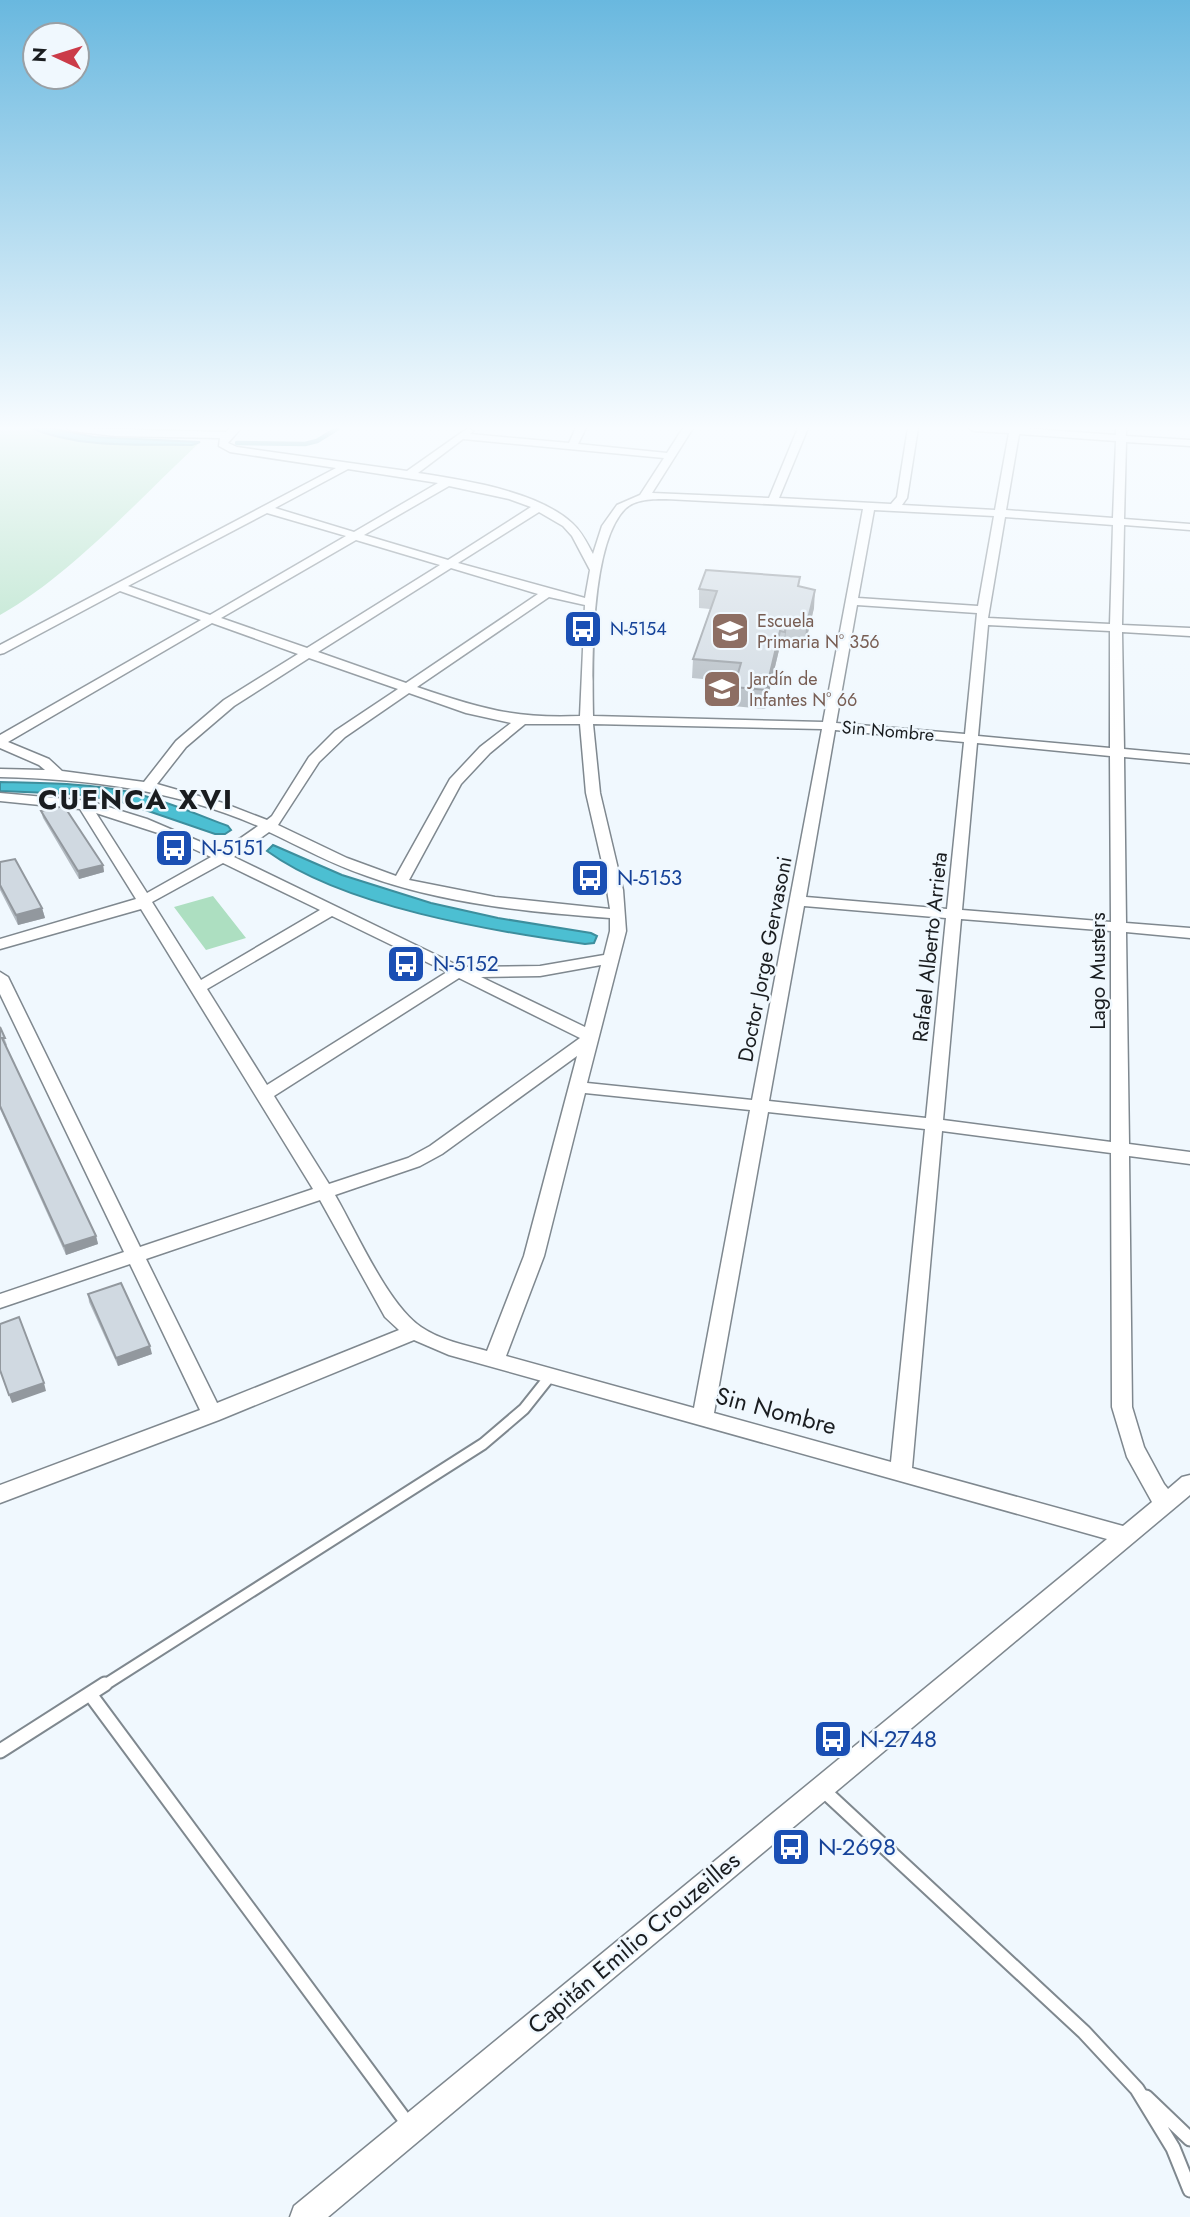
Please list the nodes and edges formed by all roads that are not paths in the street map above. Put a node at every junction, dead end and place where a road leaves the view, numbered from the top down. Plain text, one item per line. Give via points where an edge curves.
1 (224, 531) edge
2 (341, 531) edge
3 (364, 531) edge
4 (501, 531) edge
5 (573, 531) edge
6 (607, 531) edge
7 (865, 531) edge
8 (996, 531) edge
9 (1117, 531) edge
10 (356, 536) junction
11 (449, 564) junction
12 (595, 569) junction
13 (119, 587) junction
14 (547, 593) junction
15 (853, 601) junction
16 (592, 603) junction
17 (982, 616) junction
18 (211, 619) junction
19 (1116, 628) junction
20 (1190, 632) edge
21 (0, 650) edge
22 (307, 653) junction
23 (407, 688) junction
24 (521, 721) junction
25 (586, 722) junction
26 (830, 726) junction
27 (971, 739) junction
28 (0, 742) edge
29 (1117, 752) junction
30 (1190, 759) edge
31 (0, 773) edge
32 (57, 774) junction
33 (148, 786) junction
34 (0, 797) edge
35 (84, 804) junction
36 (269, 826) junction
37 (223, 857) junction
38 (400, 882) junction
39 (144, 901) junction
40 (797, 901) junction
41 (332, 910) junction
42 (618, 914) junction
43 (954, 914) junction
44 (1119, 927) junction
45 (1190, 933) edge
46 (0, 944) edge
47 (612, 958) junction
48 (458, 972) junction
49 (0, 977) edge
50 (198, 988) junction
51 (592, 1037) junction
52 (579, 1087) junction
53 (264, 1095) junction
54 (759, 1106) junction
55 (933, 1124) junction
56 (1119, 1148) junction
57 (1190, 1158) edge
58 (325, 1193) junction
59 (135, 1256) junction
60 (0, 1301) edge
61 (414, 1332) junction
62 (494, 1360) junction
63 (551, 1375) junction
64 (212, 1414) junction
65 (703, 1418) junction
66 (901, 1473) junction
67 (1190, 1483) edge
68 (0, 1494) edge
69 (1165, 1503) junction
70 (1125, 1535) junction
71 (90, 1694) junction
72 (0, 1751) edge
73 (820, 1788) junction
74 (1137, 2089) junction
75 (412, 2129) junction
76 (1190, 2140) edge
77 (1190, 2190) edge
78 (305, 2217) edge

1 - 13 street
2 - 10 street
3 - 10 street
4 - 11 street
5 - 12 street
6 - 12 street
7 - 15 street, Doctor Jorge Gervasoni
8 - 17 street, Rafael Alberto Arrieta
9 - 19 street, Lago Musters
10 - 11 street
10 - 18 street
11 - 14 street
11 - 22 street
12 - 16 street
13 - 18 street, Sin Nombre
13 - 21 street
14 - 16 street
14 - 23 street
15 - 17 street
15 - 26 street, Doctor Jorge Gervasoni
16 - 25 street
17 - 19 street
17 - 27 street, Rafael Alberto Arrieta
18 - 22 street, Sin Nombre
18 - 28 street
19 - 20 street
19 - 29 street, Lago Musters
22 - 23 street, Sin Nombre
22 - 33 street via 210,716
23 - 24 street, Sin Nombre
23 - 36 street via 325,747
24 - 25 street, Sin Nombre
24 - 38 street via 455,782
25 - 26 street, Sin Nombre
25 - 42 street via 590,773 615,879
26 - 27 street, Sin Nombre
26 - 40 street, Doctor Jorge Gervasoni
27 - 29 street, Sin Nombre
27 - 43 street, Rafael Alberto Arrieta
28 - 32 street via 44,762
29 - 30 street, Sin Nombre
29 - 44 street, Lago Musters
31 - 32 street
32 - 33 street
33 - 36 street
34 - 35 street
35 - 37 street via 133,816
35 - 39 street
36 - 37 street
36 - 38 street via 347,864
37 - 39 street
37 - 41 street
38 - 42 street via 495,902
39 - 46 street
39 - 50 street
40 - 43 street
40 - 54 street, Doctor Jorge Gervasoni
41 - 48 street
41 - 50 street
42 - 47 street
43 - 44 street
43 - 55 street, Rafael Alberto Arrieta
44 - 45 street
44 - 56 street, Lago Musters
47 - 48 street via 540,971
47 - 51 street
48 - 51 street
48 - 53 street
49 - 59 street
50 - 53 street
51 - 52 street
51 - 58 street via 436,1150 390,1172
52 - 54 street
52 - 62 street via 534,1256
53 - 58 street
54 - 55 street
54 - 65 street, Doctor Jorge Gervasoni
55 - 56 street
55 - 66 street, Rafael Alberto Arrieta
56 - 57 street
56 - 69 street, Lago Musters via 1122,1407 1129,1440
58 - 59 street
58 - 61 street via 392,1312
59 - 60 street
59 - 64 street
61 - 62 street, Sin Nombre via 449,1348
61 - 64 street
62 - 63 street, Sin Nombre
63 - 65 street, Sin Nombre
63 - 71 lane via 524,1409 483,1444
64 - 68 street
65 - 66 street, Sin Nombre
66 - 70 street, Sin Nombre
67 - 69 street, Capitán Emilio Crouzeilles
69 - 70 street, Capitán Emilio Crouzeilles
70 - 73 street, Capitán Emilio Crouzeilles
71 - 72 lane
71 - 75 lane
73 - 74 lane via 1084,2032
73 - 75 street, Capitán Emilio Crouzeilles
74 - 76 lane
74 - 77 lane via 1173,2148
75 - 78 street, Capitán Emilio Crouzeilles

